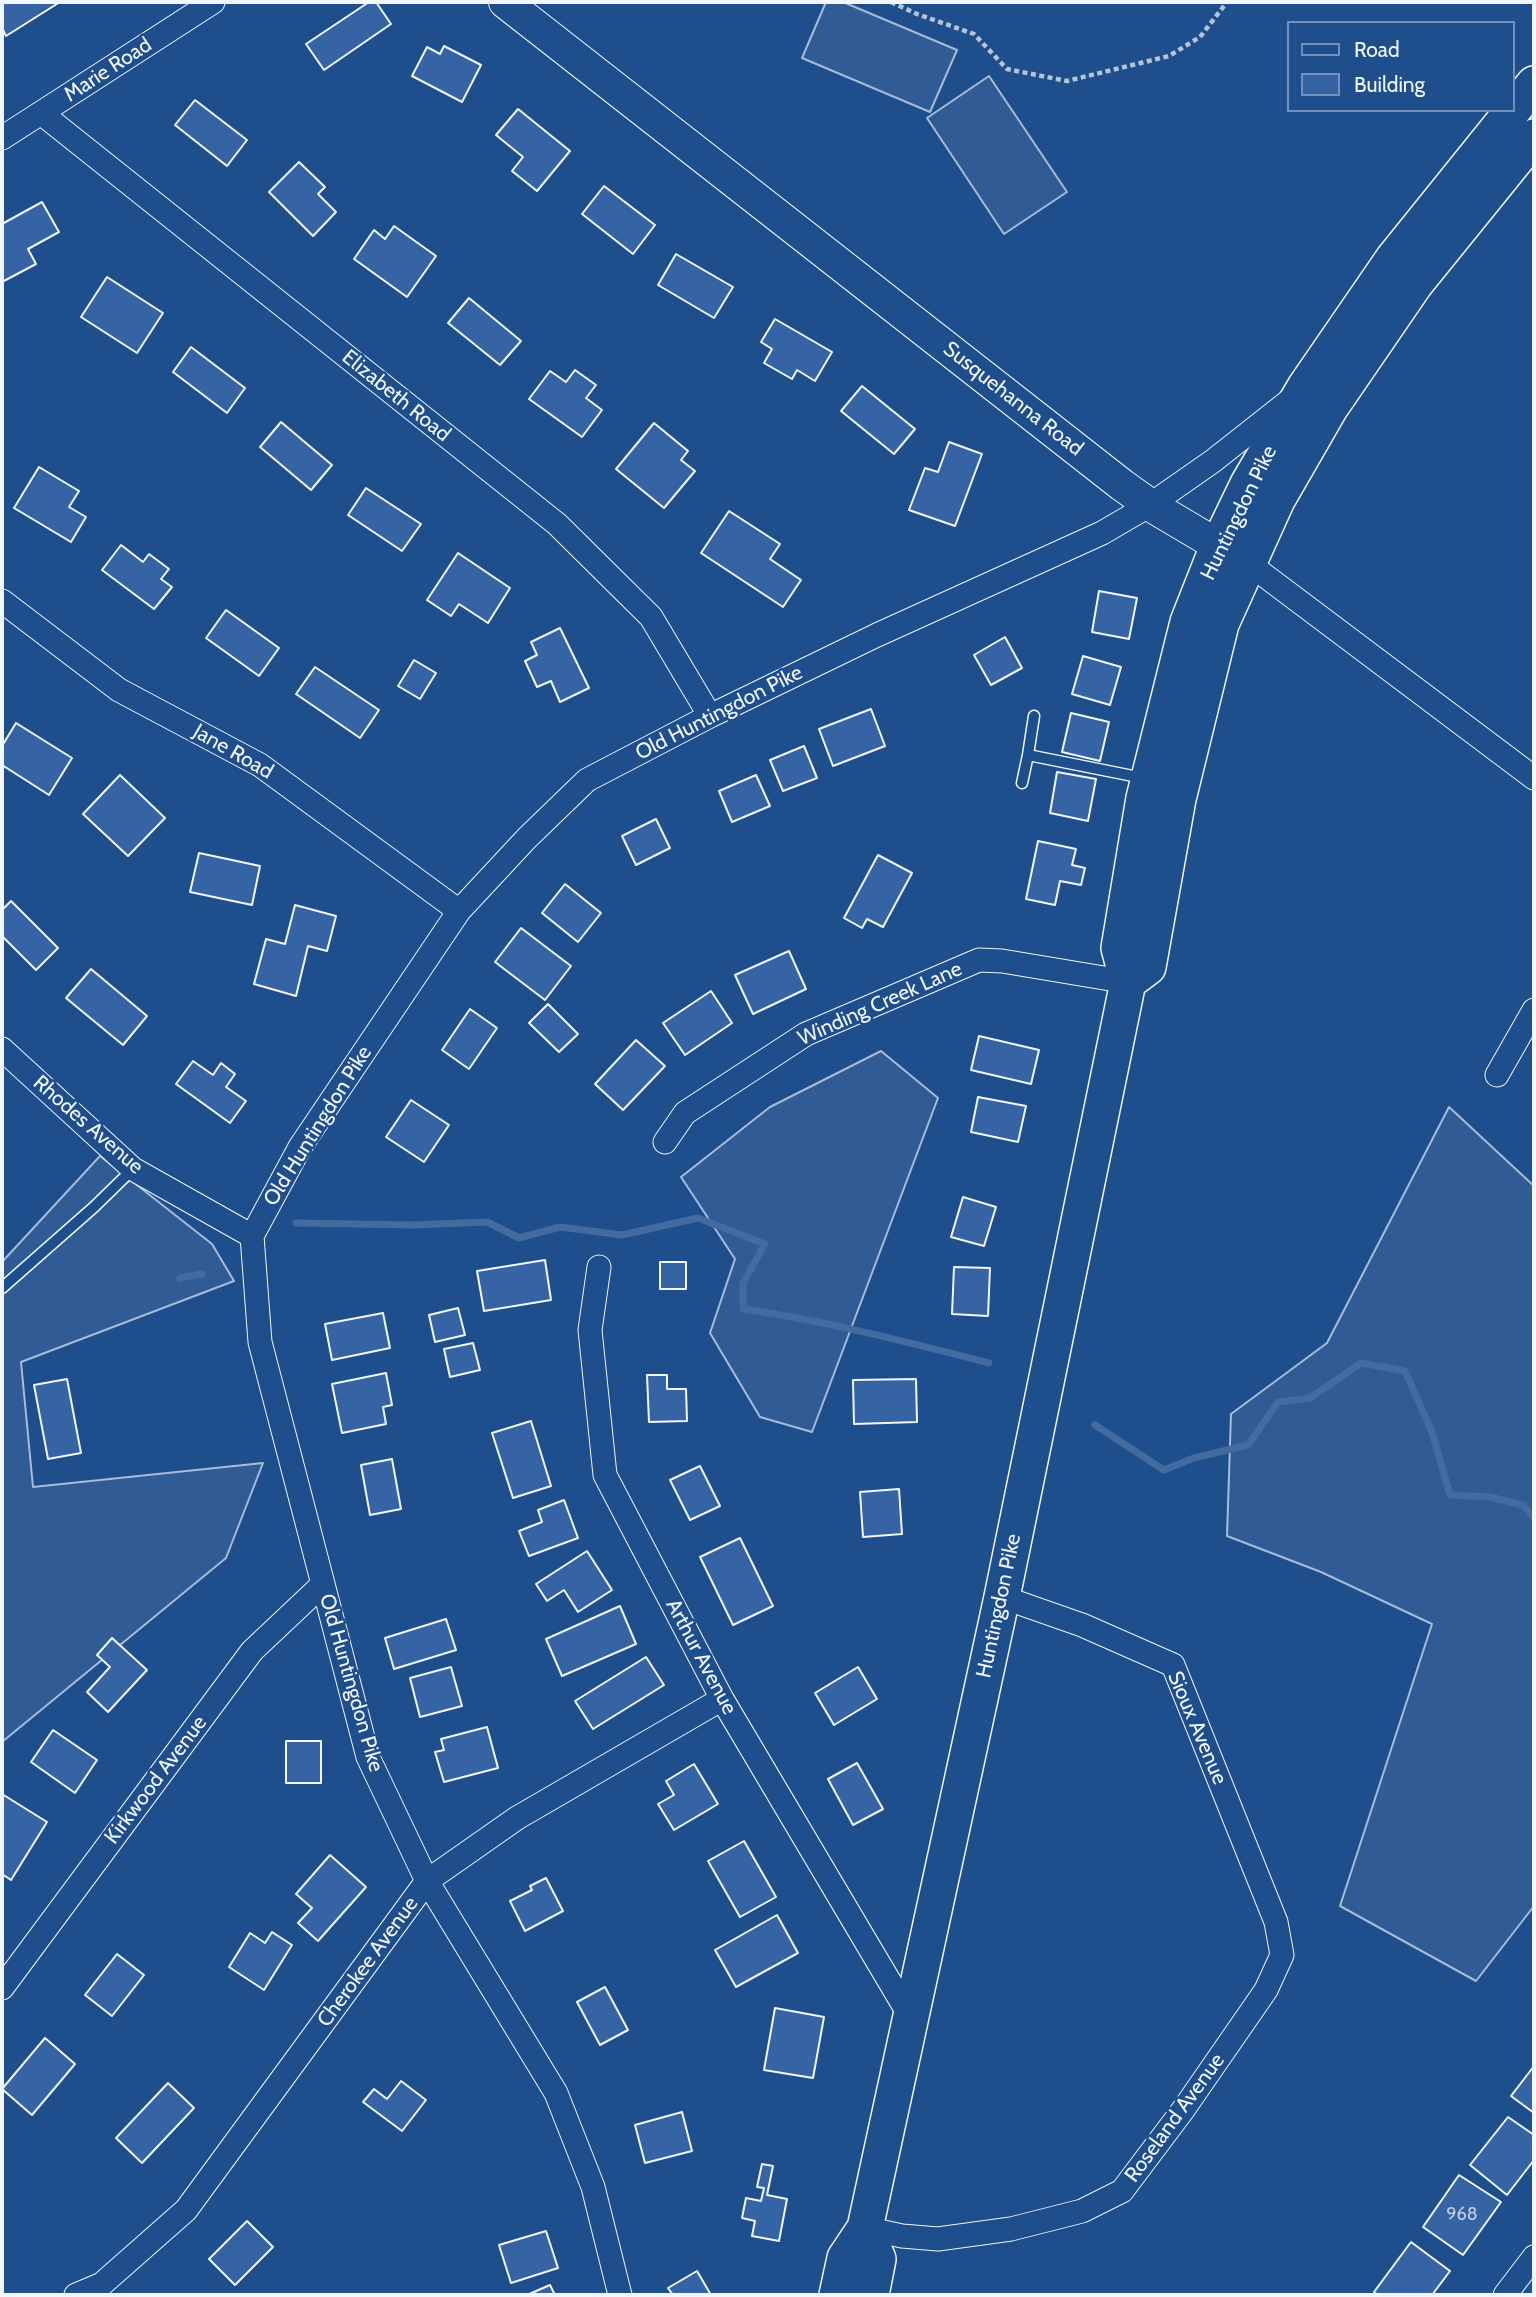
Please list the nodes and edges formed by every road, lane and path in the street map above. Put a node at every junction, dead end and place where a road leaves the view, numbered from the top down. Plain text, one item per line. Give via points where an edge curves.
1 (213, 2) edge
2 (505, 2) edge
3 (891, 2) edge
4 (1227, 2) edge
5 (1513, 112) edge
6 (41, 113) junction
7 (1534, 137) edge
8 (2, 138) edge
9 (1305, 387) junction
10 (1150, 505) junction
11 (1218, 546) junction
12 (1248, 563) junction
13 (2, 601) edge
14 (710, 716) junction
15 (1034, 716) dead end
16 (1028, 755) junction
17 (1534, 778) edge
18 (1149, 779) junction
19 (1022, 783) dead end
20 (459, 911) junction
21 (1128, 982) junction
22 (1534, 1010) edge
23 (2, 1049) edge
24 (1497, 1075) dead end
25 (665, 1142) dead end
26 (133, 1169) junction
27 (251, 1236) junction
28 (599, 1267) dead end
29 (2, 1288) edge
30 (323, 1584) junction
31 (1002, 1597) junction
32 (722, 1699) junction
33 (427, 1881) junction
34 (1276, 1922) joint
35 (2, 1988) edge
36 (910, 2016) junction
37 (865, 2228) junction
38 (1534, 2258) edge
39 (76, 2295) edge
40 (620, 2295) edge
41 (837, 2295) edge
42 (871, 2295) edge
43 (1506, 2295) edge

1 - 6 street, Marie Road
2 - 10 main road, Susquehanna Road
3 - 4 path via 974,34 1007,69 1068,80 1169,56 1200,37
5 - 9 main road, Huntingdon Pike via 1392,259
6 - 8 street, Marie Road
6 - 14 street, Elizabeth Road via 557,524 652,617
7 - 12 main road, Huntingdon Pike via 1415,284 1330,408 1276,500
9 - 10 street, Old Huntingdon Pike
9 - 11 main road, Huntingdon Pike
10 - 11 main road, Susquehanna Road
10 - 14 street, Old Huntingdon Pike via 1102,533
11 - 12 main road, Susquehanna Road
11 - 18 main road, Huntingdon Pike via 1188,622
12 - 17 street, Susquehanna Road
12 - 21 main road, Huntingdon Pike via 1221,624 1178,799 1148,967
13 - 20 street, Jane Road via 119,690 260,765
14 - 20 street, Old Huntingdon Pike via 587,780
15 - 16 lane
16 - 18 lane
16 - 19 lane
18 - 21 main road, Huntingdon Pike via 1119,948
20 - 27 street, Old Huntingdon Pike via 300,1147
21 - 25 street, Winding Creek Lane via 979,960 806,1034 685,1113
21 - 31 main road, Huntingdon Pike
22 - 24 street
23 - 26 street, Rhodes Avenue
26 - 27 street, Rhodes Avenue
26 - 29 lane
27 - 30 street, Old Huntingdon Pike via 260,1342
28 - 32 street, Arthur Avenue via 590,1330 605,1475
30 - 33 street, Old Huntingdon Pike via 368,1757
30 - 35 street, Kirkwood Avenue via 252,1651
31 - 34 street, Sioux Avenue via 1082,1625 1173,1665
31 - 36 main road, Huntingdon Pike
32 - 33 street, Cherokee Avenue via 517,1818
32 - 36 street, Arthur Avenue
33 - 39 street, Cherokee Avenue via 186,2210 102,2284
33 - 40 street, Old Huntingdon Pike via 556,2093 593,2187
34 - 37 street, Roseland Avenue via 1282,1955 1266,1990 1122,2191 1082,2211 1010,2230 938,2239
36 - 37 main road, Huntingdon Pike
37 - 41 main road, Huntingdon Pike via 845,2258
37 - 42 main road via 878,2259
38 - 43 street

